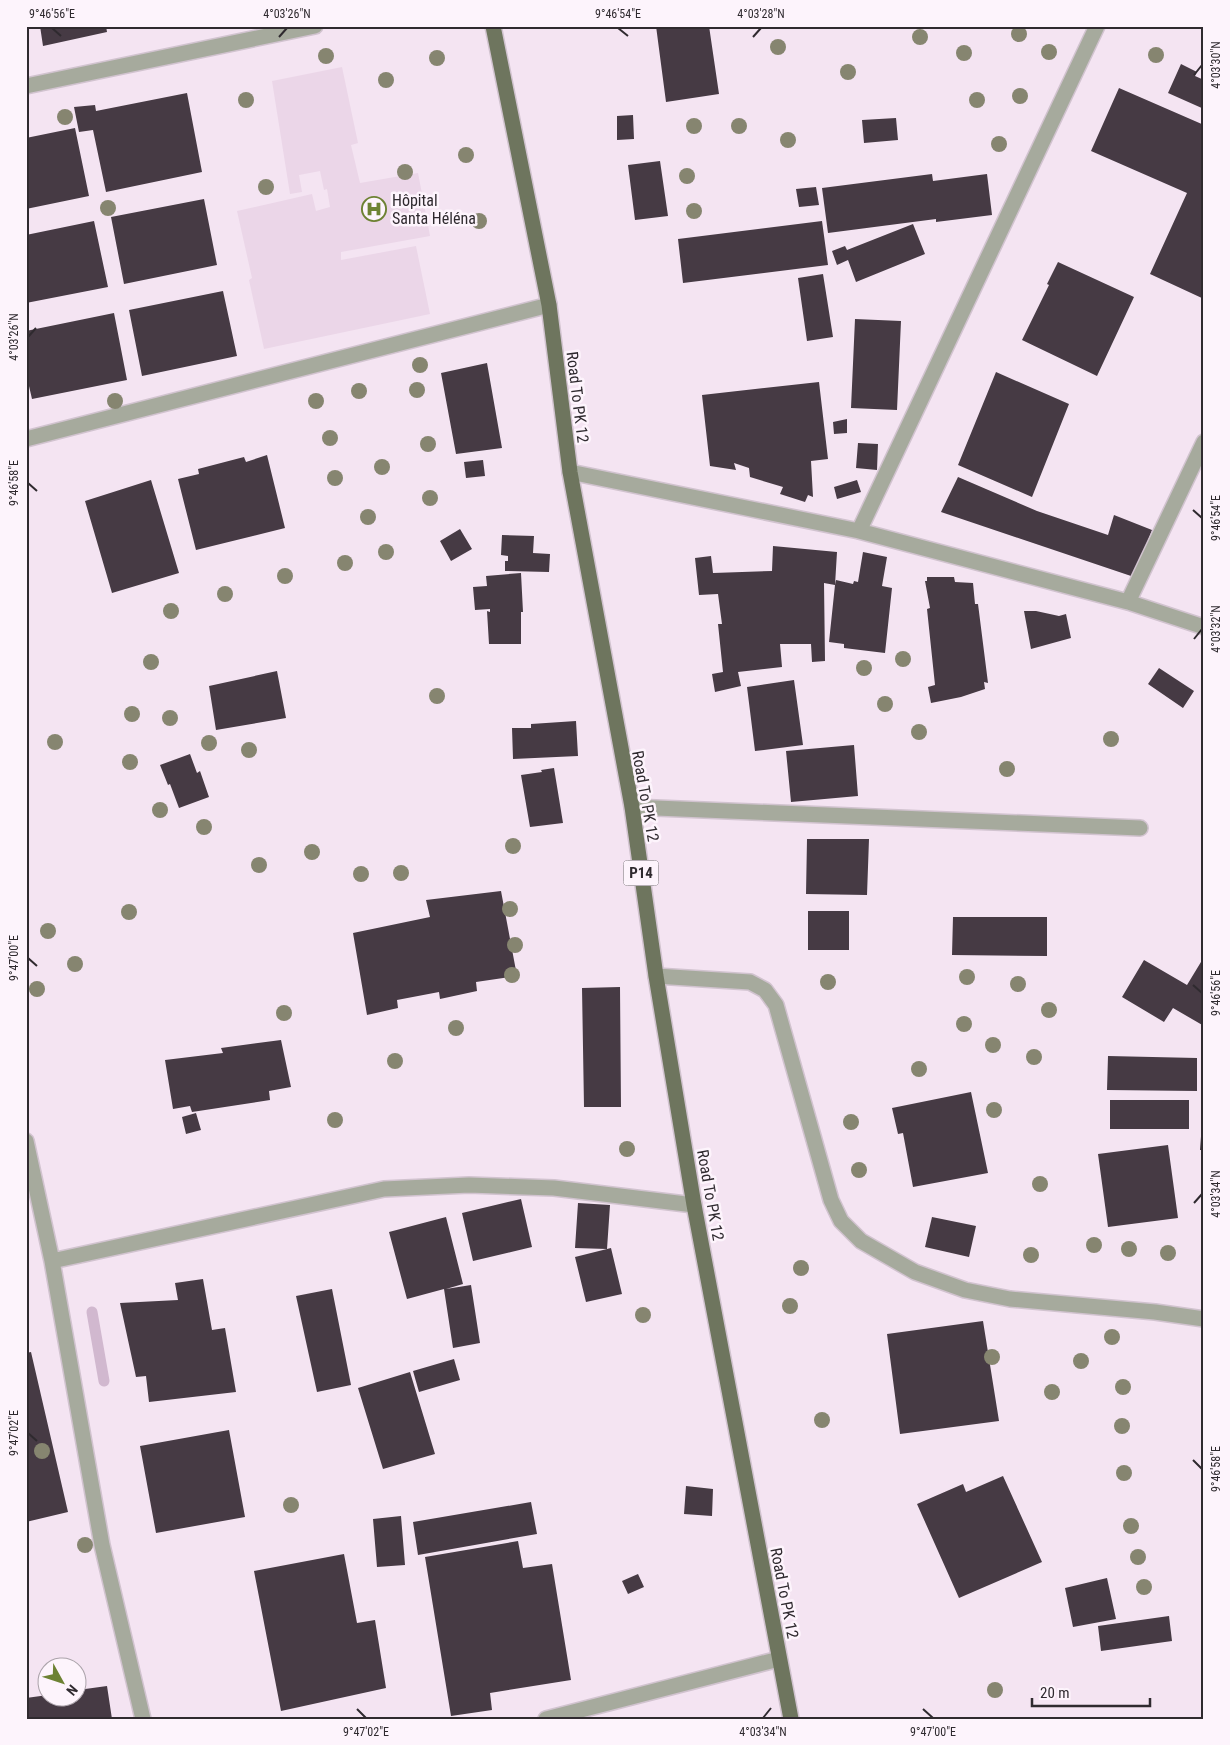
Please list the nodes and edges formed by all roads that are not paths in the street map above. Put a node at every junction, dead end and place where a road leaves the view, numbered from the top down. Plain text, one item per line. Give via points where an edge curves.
1 (314, 26) edge
2 (493, 26) edge
3 (1098, 26) edge
4 (26, 86) edge
5 (549, 305) junction
6 (26, 439) edge
7 (1204, 442) edge
8 (570, 472) junction
9 (859, 531) junction
10 (1128, 602) junction
11 (1204, 627) edge
12 (632, 807) junction
13 (1140, 828) dead end
14 (656, 976) junction
15 (26, 1142) edge
16 (694, 1205) junction
17 (52, 1261) junction
18 (1204, 1319) edge
19 (779, 1659) junction
20 (143, 1719) edge
21 (546, 1719) edge
22 (791, 1719) edge

1 - 4 street
2 - 5 main road, Road To PK 12 / P14
3 - 9 street
5 - 6 street
5 - 8 main road, Road To PK 12 / P14
7 - 10 street
8 - 9 street
8 - 12 main road, Road To PK 12 / P14
9 - 10 street
10 - 11 street
12 - 13 street
12 - 14 main road, Road To PK 12 / P14
14 - 16 main road, Road To PK 12 / P14
14 - 18 street via 750,982 765,990 776,1005 831,1200 841,1221 861,1241 915,1272 965,1290 1010,1299
15 - 17 street
16 - 17 street via 554,1188 469,1185 384,1189
16 - 19 main road, Road To PK 12 / P14
17 - 20 street via 102,1545
19 - 21 street
19 - 22 main road, Road To PK 12 / P14

